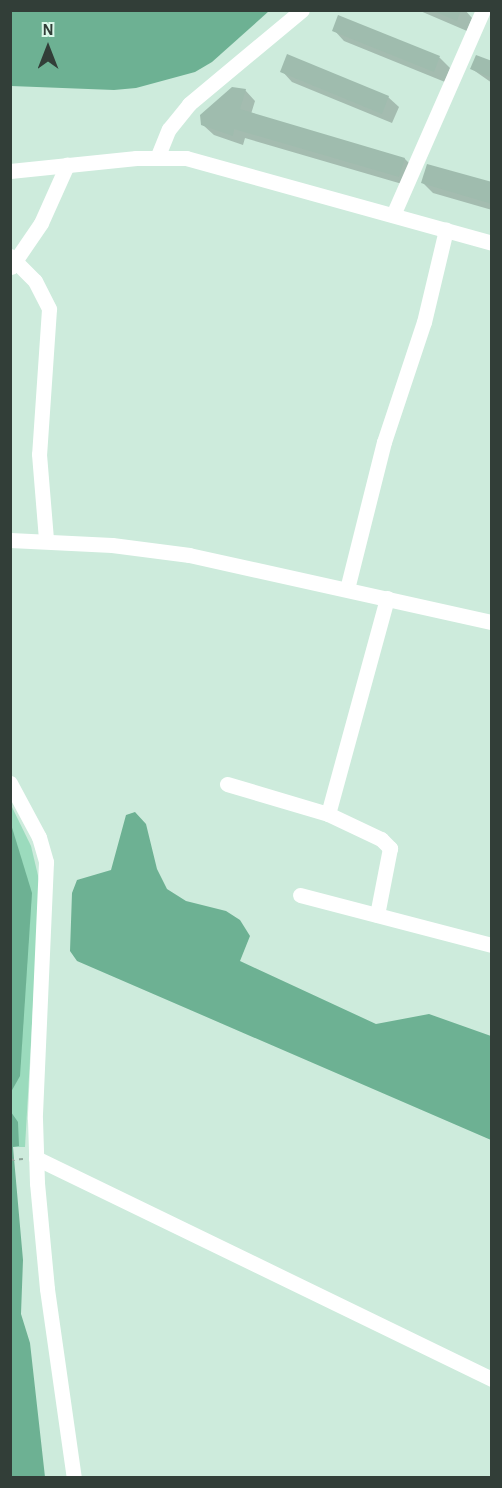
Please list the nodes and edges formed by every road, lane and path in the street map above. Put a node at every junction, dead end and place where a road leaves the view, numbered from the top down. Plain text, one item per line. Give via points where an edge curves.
1 (302, 10) edge
2 (483, 10) edge
3 (157, 158) junction
4 (67, 165) junction
5 (10, 171) edge
6 (393, 215) junction
7 (446, 230) junction
8 (492, 243) edge
9 (13, 261) edge
10 (10, 540) edge
11 (46, 540) junction
12 (347, 589) junction
13 (387, 598) junction
14 (492, 622) edge
15 (10, 783) edge
16 (227, 784) dead end
17 (328, 814) junction
18 (300, 895) dead end
19 (377, 915) junction
20 (492, 945) edge
21 (36, 1158) junction
22 (492, 1379) edge
23 (74, 1478) edge

1 - 3 street via 189,104 169,129
2 - 6 street
3 - 4 street
3 - 6 street via 208,161
4 - 5 street
4 - 9 street via 41,223
6 - 7 street
7 - 8 street
7 - 12 street via 424,322 384,442
9 - 11 street via 35,281 48,309 39,454
10 - 11 street
11 - 12 street via 189,555
12 - 13 street
13 - 14 street
13 - 17 street
15 - 21 street via 39,837 46,862
16 - 17 street
17 - 19 street via 381,839 390,848
18 - 19 street
19 - 20 street
21 - 22 street
21 - 23 street via 47,1289

